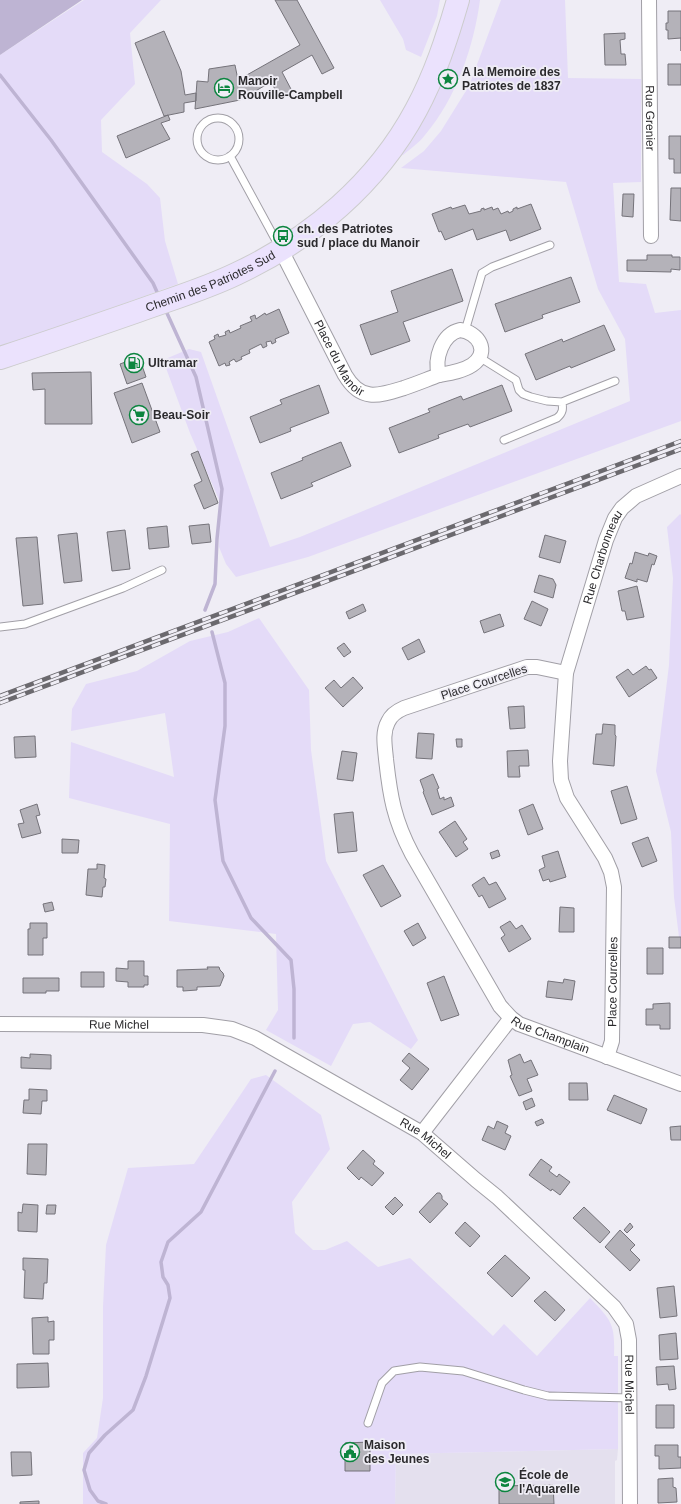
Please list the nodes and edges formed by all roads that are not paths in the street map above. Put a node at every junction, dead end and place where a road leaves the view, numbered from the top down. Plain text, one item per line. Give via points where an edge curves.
1 (458, 0) edge
2 (649, 0) edge
3 (230, 156) junction
4 (651, 236) dead end
5 (550, 245) dead end
6 (281, 250) junction
7 (465, 331) junction
8 (479, 357) junction
9 (0, 358) edge
10 (439, 375) junction
11 (615, 381) dead end
12 (562, 402) junction
13 (504, 440) dead end
14 (681, 476) edge
15 (162, 570) dead end
16 (0, 627) edge
17 (566, 673) junction
18 (511, 1018) junction
19 (0, 1024) edge
20 (607, 1057) junction
21 (681, 1084) edge
22 (422, 1133) junction
23 (631, 1398) junction
24 (368, 1423) dead end
25 (630, 1504) edge

1 - 6 main road, Chemin des Patriotes Sud via 432,77 403,132 353,194 308,232
2 - 4 street, Rue Grenier
3 - 3 lane via 239,140 236,128 219,118 205,122 197,134 199,148 203,154 216,160
3 - 6 lane
5 - 7 lane via 482,273
6 - 9 main road, Chemin des Patriotes Sud via 214,284
6 - 10 street, Place du Manoir via 344,375 355,388 362,393 376,396
7 - 8 street via 476,336 479,341
7 - 10 street via 455,331 446,338 437,361
8 - 10 street, Place du Manoir via 471,366
8 - 12 lane via 516,380 523,394 531,398
11 - 12 lane
12 - 13 lane via 563,410 557,418
14 - 17 street, Rue Charbonneau via 636,496 615,518
15 - 16 lane via 122,588 25,624
17 - 18 street, Place Courcelles via 527,667 400,710 389,718 385,731 390,796 401,832 500,1006
17 - 20 street, Place Courcelles via 561,780 567,798 605,858 614,887 612,1041
18 - 20 street, Rue Champlain via 519,1024
18 - 22 street, Rue Champlain
19 - 22 street, Rue Michel via 203,1025 232,1028 256,1038
20 - 21 street, Rue Champlain
22 - 23 street, Rue Michel via 497,1197 618,1311 629,1335
23 - 24 lane via 548,1396 463,1372 420,1367 394,1371 382,1383
23 - 25 street, Rue Michel

